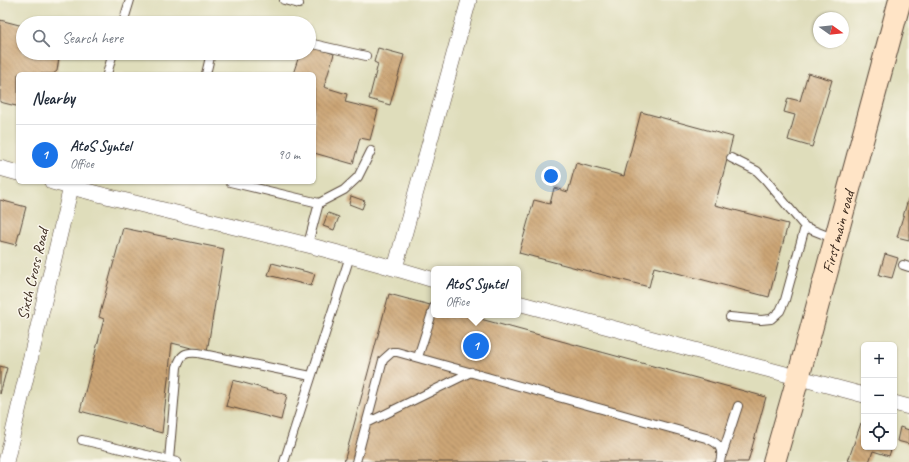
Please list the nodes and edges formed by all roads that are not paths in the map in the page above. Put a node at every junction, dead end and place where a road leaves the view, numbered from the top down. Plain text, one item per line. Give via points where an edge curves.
1 (130, 0) edge
2 (284, 0) edge
3 (469, 0) edge
4 (900, 0) edge
5 (299, 4) dead end
6 (124, 16) edge
7 (316, 45) edge
8 (366, 56) dead end
9 (111, 60) edge
10 (210, 60) edge
11 (108, 72) edge
12 (207, 72) edge
13 (371, 151) dead end
14 (731, 158) dead end
15 (0, 168) edge
16 (16, 172) edge
17 (72, 184) edge
18 (238, 184) edge
19 (319, 203) junction
20 (805, 227) junction
21 (836, 239) junction
22 (308, 244) junction
23 (350, 256) junction
24 (395, 268) junction
25 (431, 279) edge
26 (521, 304) edge
27 (431, 316) edge
28 (730, 317) dead end
29 (418, 357) junction
30 (471, 372) junction
31 (312, 376) junction
32 (804, 380) junction
33 (861, 394) edge
34 (897, 404) edge
35 (738, 406) dead end
36 (909, 407) edge
37 (367, 423) junction
38 (82, 440) dead end
39 (721, 460) edge
40 (173, 461) edge
41 (6, 462) edge
42 (284, 462) edge
43 (356, 462) edge
44 (774, 462) edge

1 - 6 lane
2 - 5 lane
3 - 24 street
4 - 21 street, First main road
7 - 8 lane
9 - 11 lane
10 - 12 lane
13 - 19 lane via 358,177 344,190
14 - 20 lane via 757,171
15 - 16 street
17 - 22 street
17 - 41 street, Sixth Cross Road
18 - 19 lane
19 - 22 lane
20 - 21 lane
20 - 28 lane via 786,300 780,311 771,319
21 - 32 street, First main road
22 - 23 street
23 - 24 street
23 - 31 lane
24 - 25 street
26 - 32 street
27 - 29 lane
29 - 30 lane
29 - 37 lane via 392,352 383,360
30 - 37 lane
30 - 39 lane via 706,438 721,448
31 - 40 lane via 188,352 179,360 177,367
31 - 42 lane
32 - 33 street
32 - 44 street, First main road
34 - 36 street
35 - 39 lane
37 - 43 lane
38 - 40 lane

